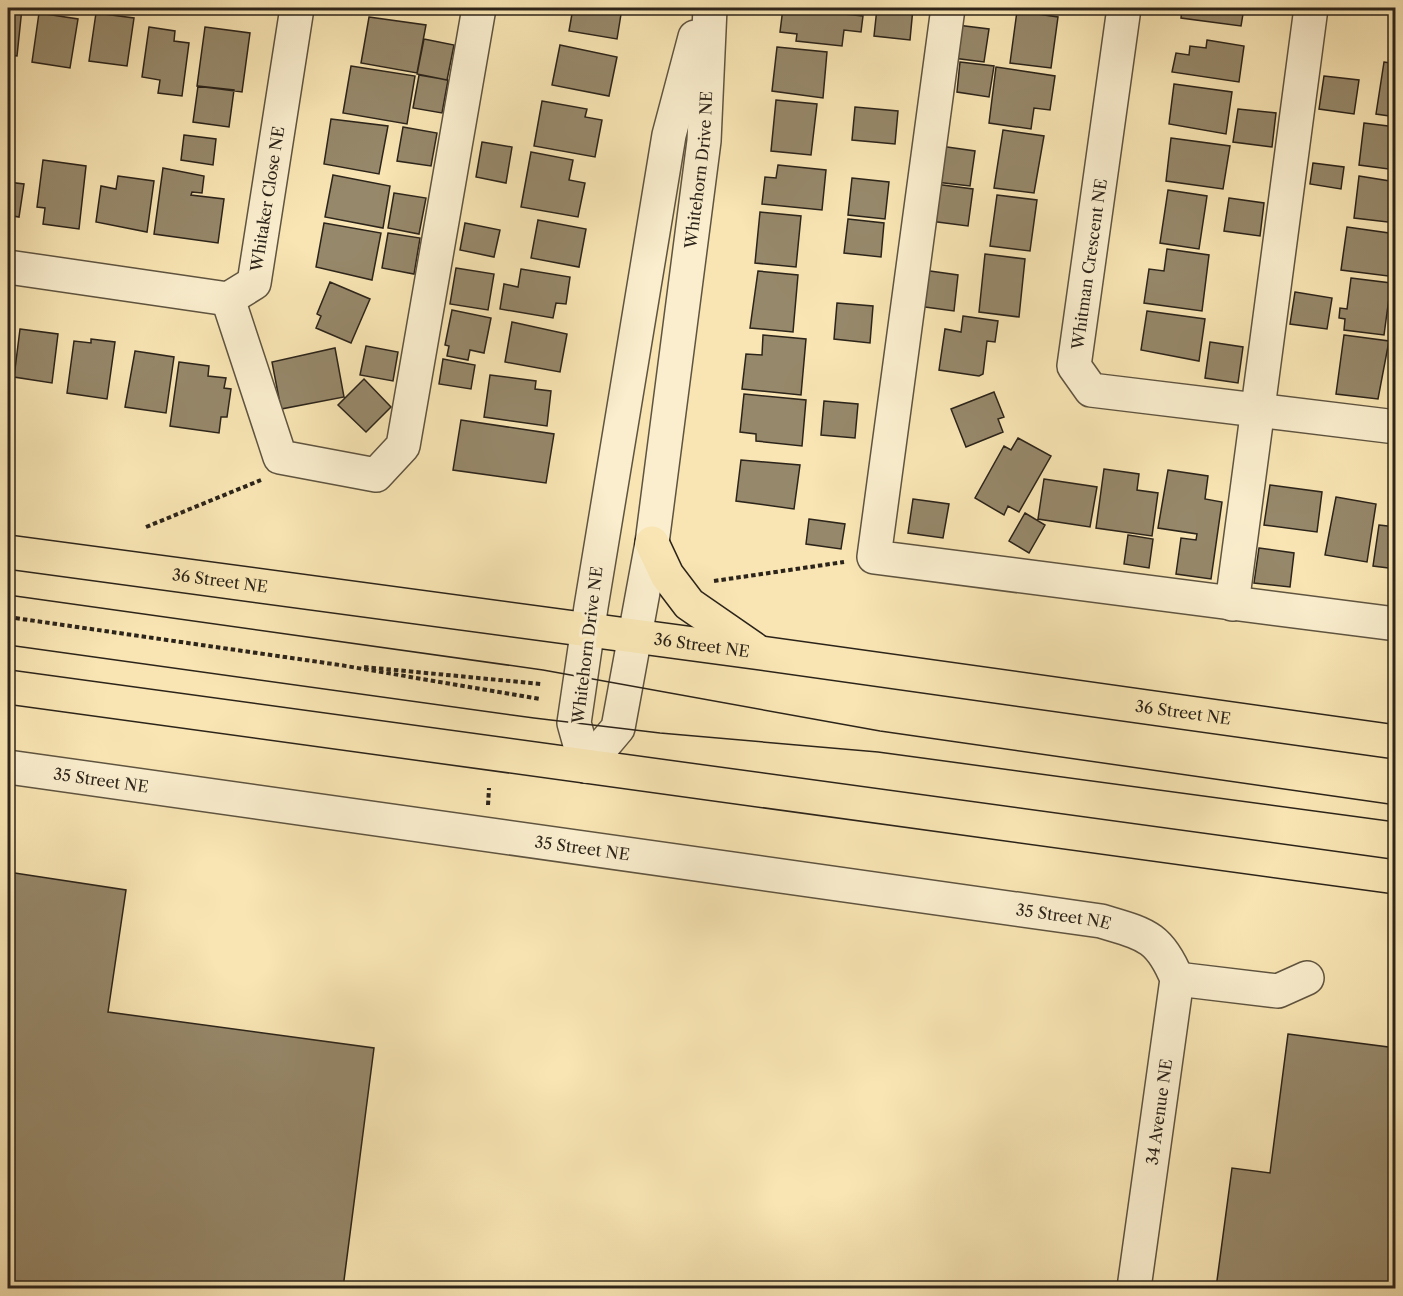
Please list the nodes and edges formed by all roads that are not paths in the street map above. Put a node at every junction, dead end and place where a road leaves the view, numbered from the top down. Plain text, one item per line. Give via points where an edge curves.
1 (297, 8) edge
2 (479, 8) edge
3 (703, 8) edge
4 (710, 8) edge
5 (948, 8) edge
6 (1124, 8) edge
7 (1311, 8) edge
8 (8, 267) edge
9 (228, 299) junction
10 (1256, 409) junction
11 (1395, 427) edge
12 (652, 543) junction
13 (8, 552) edge
14 (1232, 604) junction
15 (1395, 624) edge
16 (587, 630) junction
17 (636, 636) junction
18 (761, 653) junction
19 (8, 687) edge
20 (1395, 742) edge
21 (586, 766) junction
22 (8, 767) edge
23 (1395, 877) edge
24 (1307, 978) dead end
25 (1177, 979) junction
26 (1134, 1288) edge

1 - 9 street, Whitaker Close NE via 254,283
2 - 9 street via 403,446 376,475 280,457
3 - 16 street, Whitehorn Drive NE via 669,135
4 - 12 street, Whitehorn Drive NE via 704,141
5 - 14 street via 874,557
6 - 10 street, Whitman Crescent NE via 1074,366 1092,390
7 - 10 street
8 - 9 street
10 - 11 street, Whitman Crescent NE
10 - 14 street
12 - 17 street, Whitehorn Drive NE
12 - 18 main road via 667,575 689,604
13 - 16 main road, 36 Street NE
14 - 15 street
16 - 17 main road, 36 Street NE
16 - 21 street, Whitehorn Drive NE via 574,723
17 - 18 main road, 36 Street NE
17 - 21 street, Whitehorn Drive NE via 618,728
18 - 20 main road, 36 Street NE
19 - 21 main road
21 - 23 main road
22 - 25 street, 35 Street NE via 1101,921 1155,941 1168,957
24 - 25 street via 1278,991
25 - 26 street, 34 Avenue NE

